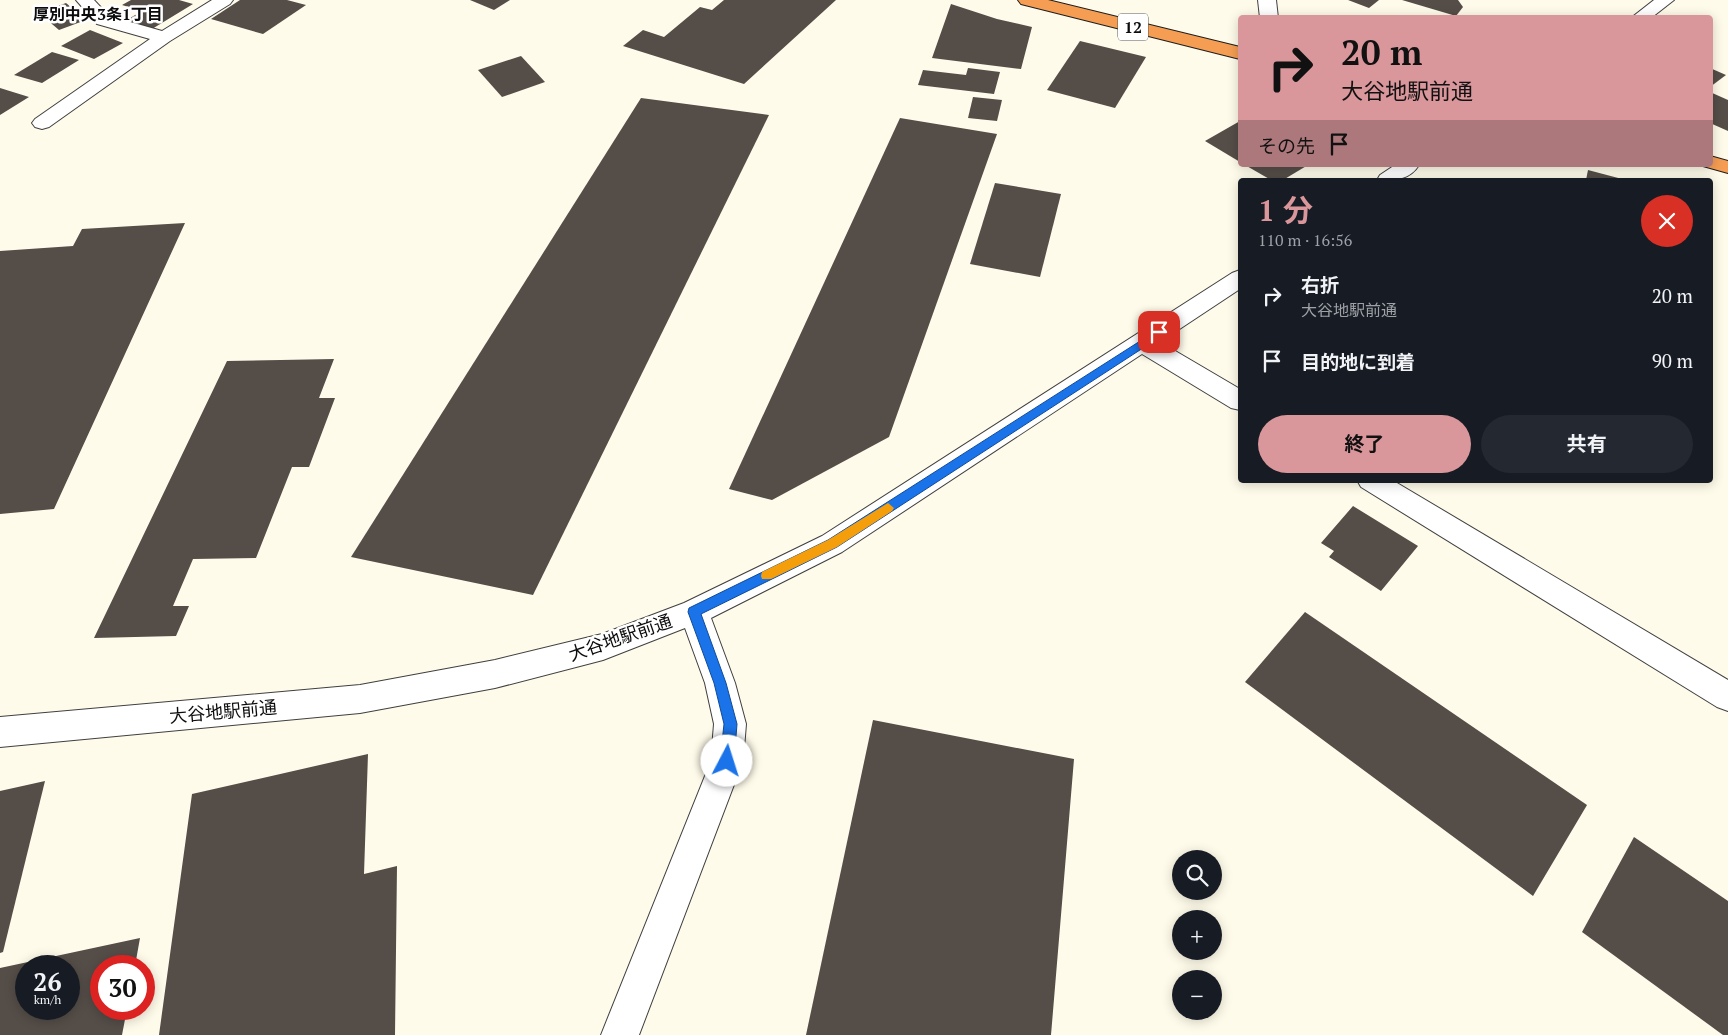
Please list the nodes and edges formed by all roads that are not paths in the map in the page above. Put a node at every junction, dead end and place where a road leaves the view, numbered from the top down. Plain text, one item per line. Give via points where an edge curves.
1 (85, 0) edge
2 (224, 0) edge
3 (1027, 0) edge
4 (1267, 0) edge
5 (1665, 0) edge
6 (1269, 15) edge
7 (1643, 15) edge
8 (164, 37) junction
9 (1238, 53) edge
10 (42, 123) dead end
11 (1713, 163) edge
12 (1728, 166) edge
13 (1406, 167) edge
14 (1390, 178) edge
15 (1238, 279) edge
16 (1143, 343) junction
17 (1238, 400) edge
18 (1375, 483) edge
19 (694, 612) junction
20 (1728, 697) edge
21 (0, 732) edge
22 (620, 1035) edge

1 - 8 street via 103,20
2 - 8 street
3 - 9 highway, 12
4 - 6 street
5 - 7 street
8 - 10 street
11 - 12 highway
13 - 14 street
15 - 16 street, 大谷地駅前通
16 - 17 street
16 - 19 street, 大谷地駅前通 via 832,544
18 - 20 street
19 - 21 street, 大谷地駅前通 via 603,647 495,674 360,699
19 - 22 street via 720,683 730,724 727,761

